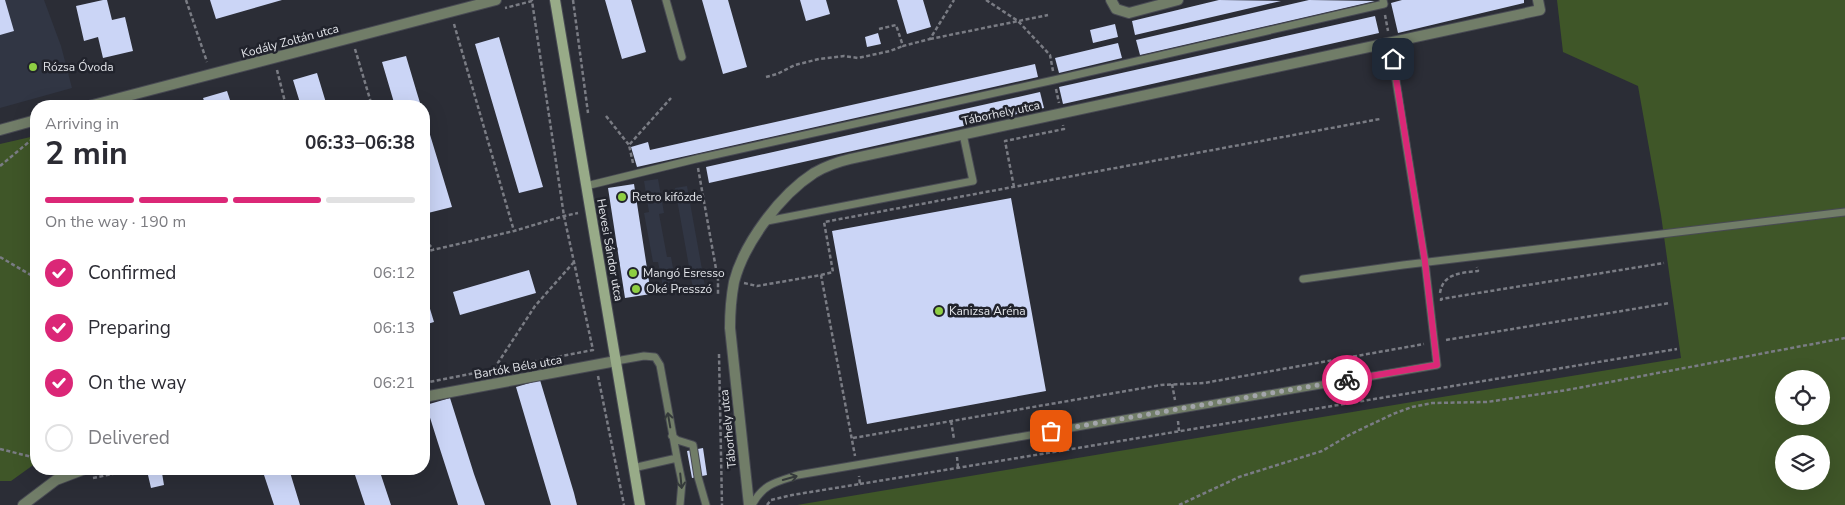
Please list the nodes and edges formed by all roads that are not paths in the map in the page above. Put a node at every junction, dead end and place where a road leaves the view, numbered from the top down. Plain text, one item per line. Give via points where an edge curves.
1 (555, 0) edge
2 (666, 0) edge
3 (1111, 0) edge
4 (1178, 0) edge
5 (1538, 0) edge
6 (1383, 2) edge
7 (497, 5) edge
8 (1390, 43) junction
9 (682, 57) dead end
10 (112, 100) edge
11 (30, 122) edge
12 (0, 130) edge
13 (963, 134) junction
14 (586, 186) junction
15 (1845, 212) edge
16 (767, 221) junction
17 (1425, 262) junction
18 (1303, 279) dead end
19 (616, 361) junction
20 (430, 396) edge
21 (672, 436) junction
22 (677, 458) junction
23 (634, 468) junction
24 (69, 475) edge
25 (23, 505) edge
26 (640, 505) edge
27 (680, 505) edge
28 (706, 505) edge
29 (751, 505) edge

1 - 14 main road, Hevesi Sándor utca
2 - 9 lane
3 - 4 street via 1116,9 1129,13
5 - 8 street, Táborhely utca via 1540,10
6 - 14 lane
7 - 10 street, Kodály Zoltán utca
8 - 13 street, Táborhely utca
8 - 17 lane
11 - 12 street
13 - 16 street, Táborhely utca via 831,164 798,185
13 - 16 lane via 973,181
14 - 19 main road, Hevesi Sándor utca
15 - 17 lane
16 - 29 street, Táborhely utca via 750,245 735,281 730,305
17 - 18 lane
29 -> 17 lane via 758,494 772,483 798,475 1437,365
19 - 20 street, Bartók Béla utca
21 -> 19 lane via 660,365 655,357
19 - 23 main road, Hevesi Sándor utca
21 - 22 lane
21 - 28 lane via 693,445
22 - 23 lane
22 -> 27 lane via 682,482
23 - 26 main road, Hevesi Sándor utca
24 - 25 street via 56,480

